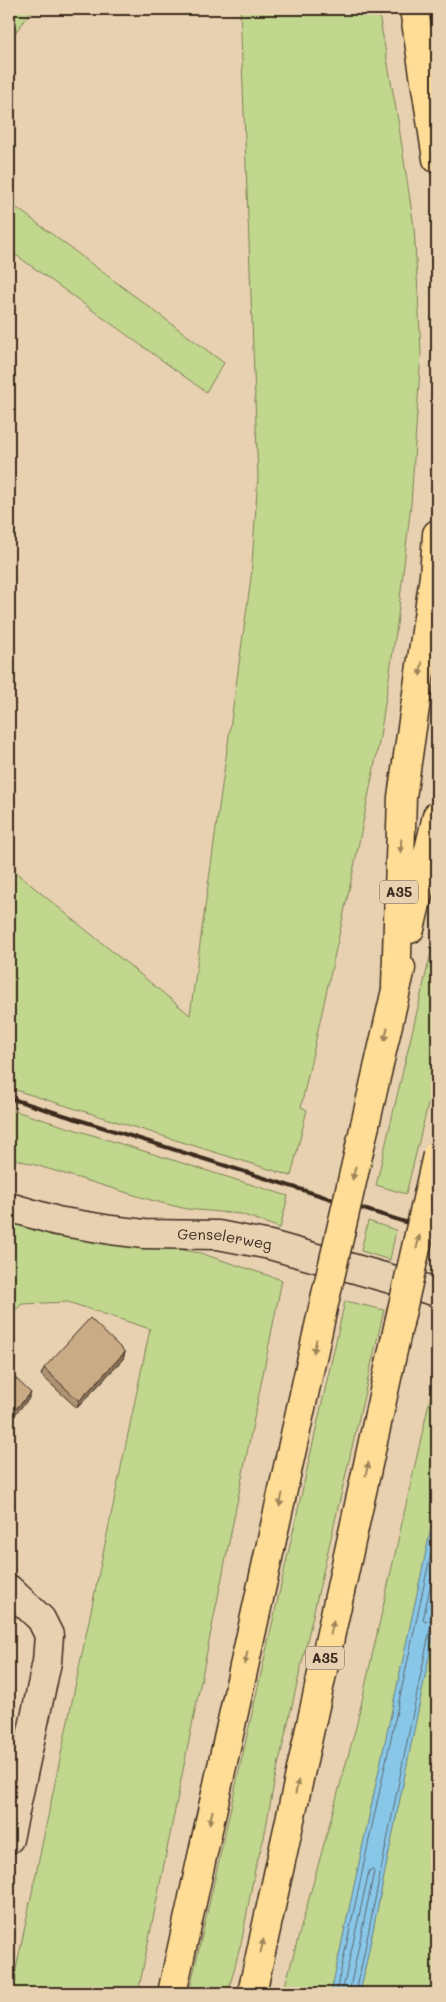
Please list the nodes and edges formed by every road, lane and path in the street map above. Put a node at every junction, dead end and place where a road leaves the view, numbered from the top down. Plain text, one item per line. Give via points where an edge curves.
1 (414, 9) edge
2 (437, 160) edge
3 (437, 534) edge
4 (437, 816) edge
5 (396, 986) junction
6 (437, 1156) edge
7 (9, 1207) edge
8 (437, 1292) edge
9 (9, 1589) edge
10 (9, 1839) edge
11 (172, 1993) edge
12 (252, 1993) edge

1 - 2 highway
3 -> 5 highway, A35 via 434,576 402,797
4 - 5 highway, A35
5 -> 11 highway, A35, bridge
12 -> 6 highway, A35, bridge
7 - 8 street, Genselerweg via 57,1221 111,1230 218,1235 270,1245
9 - 10 street via 41,1619 49,1635 47,1662

